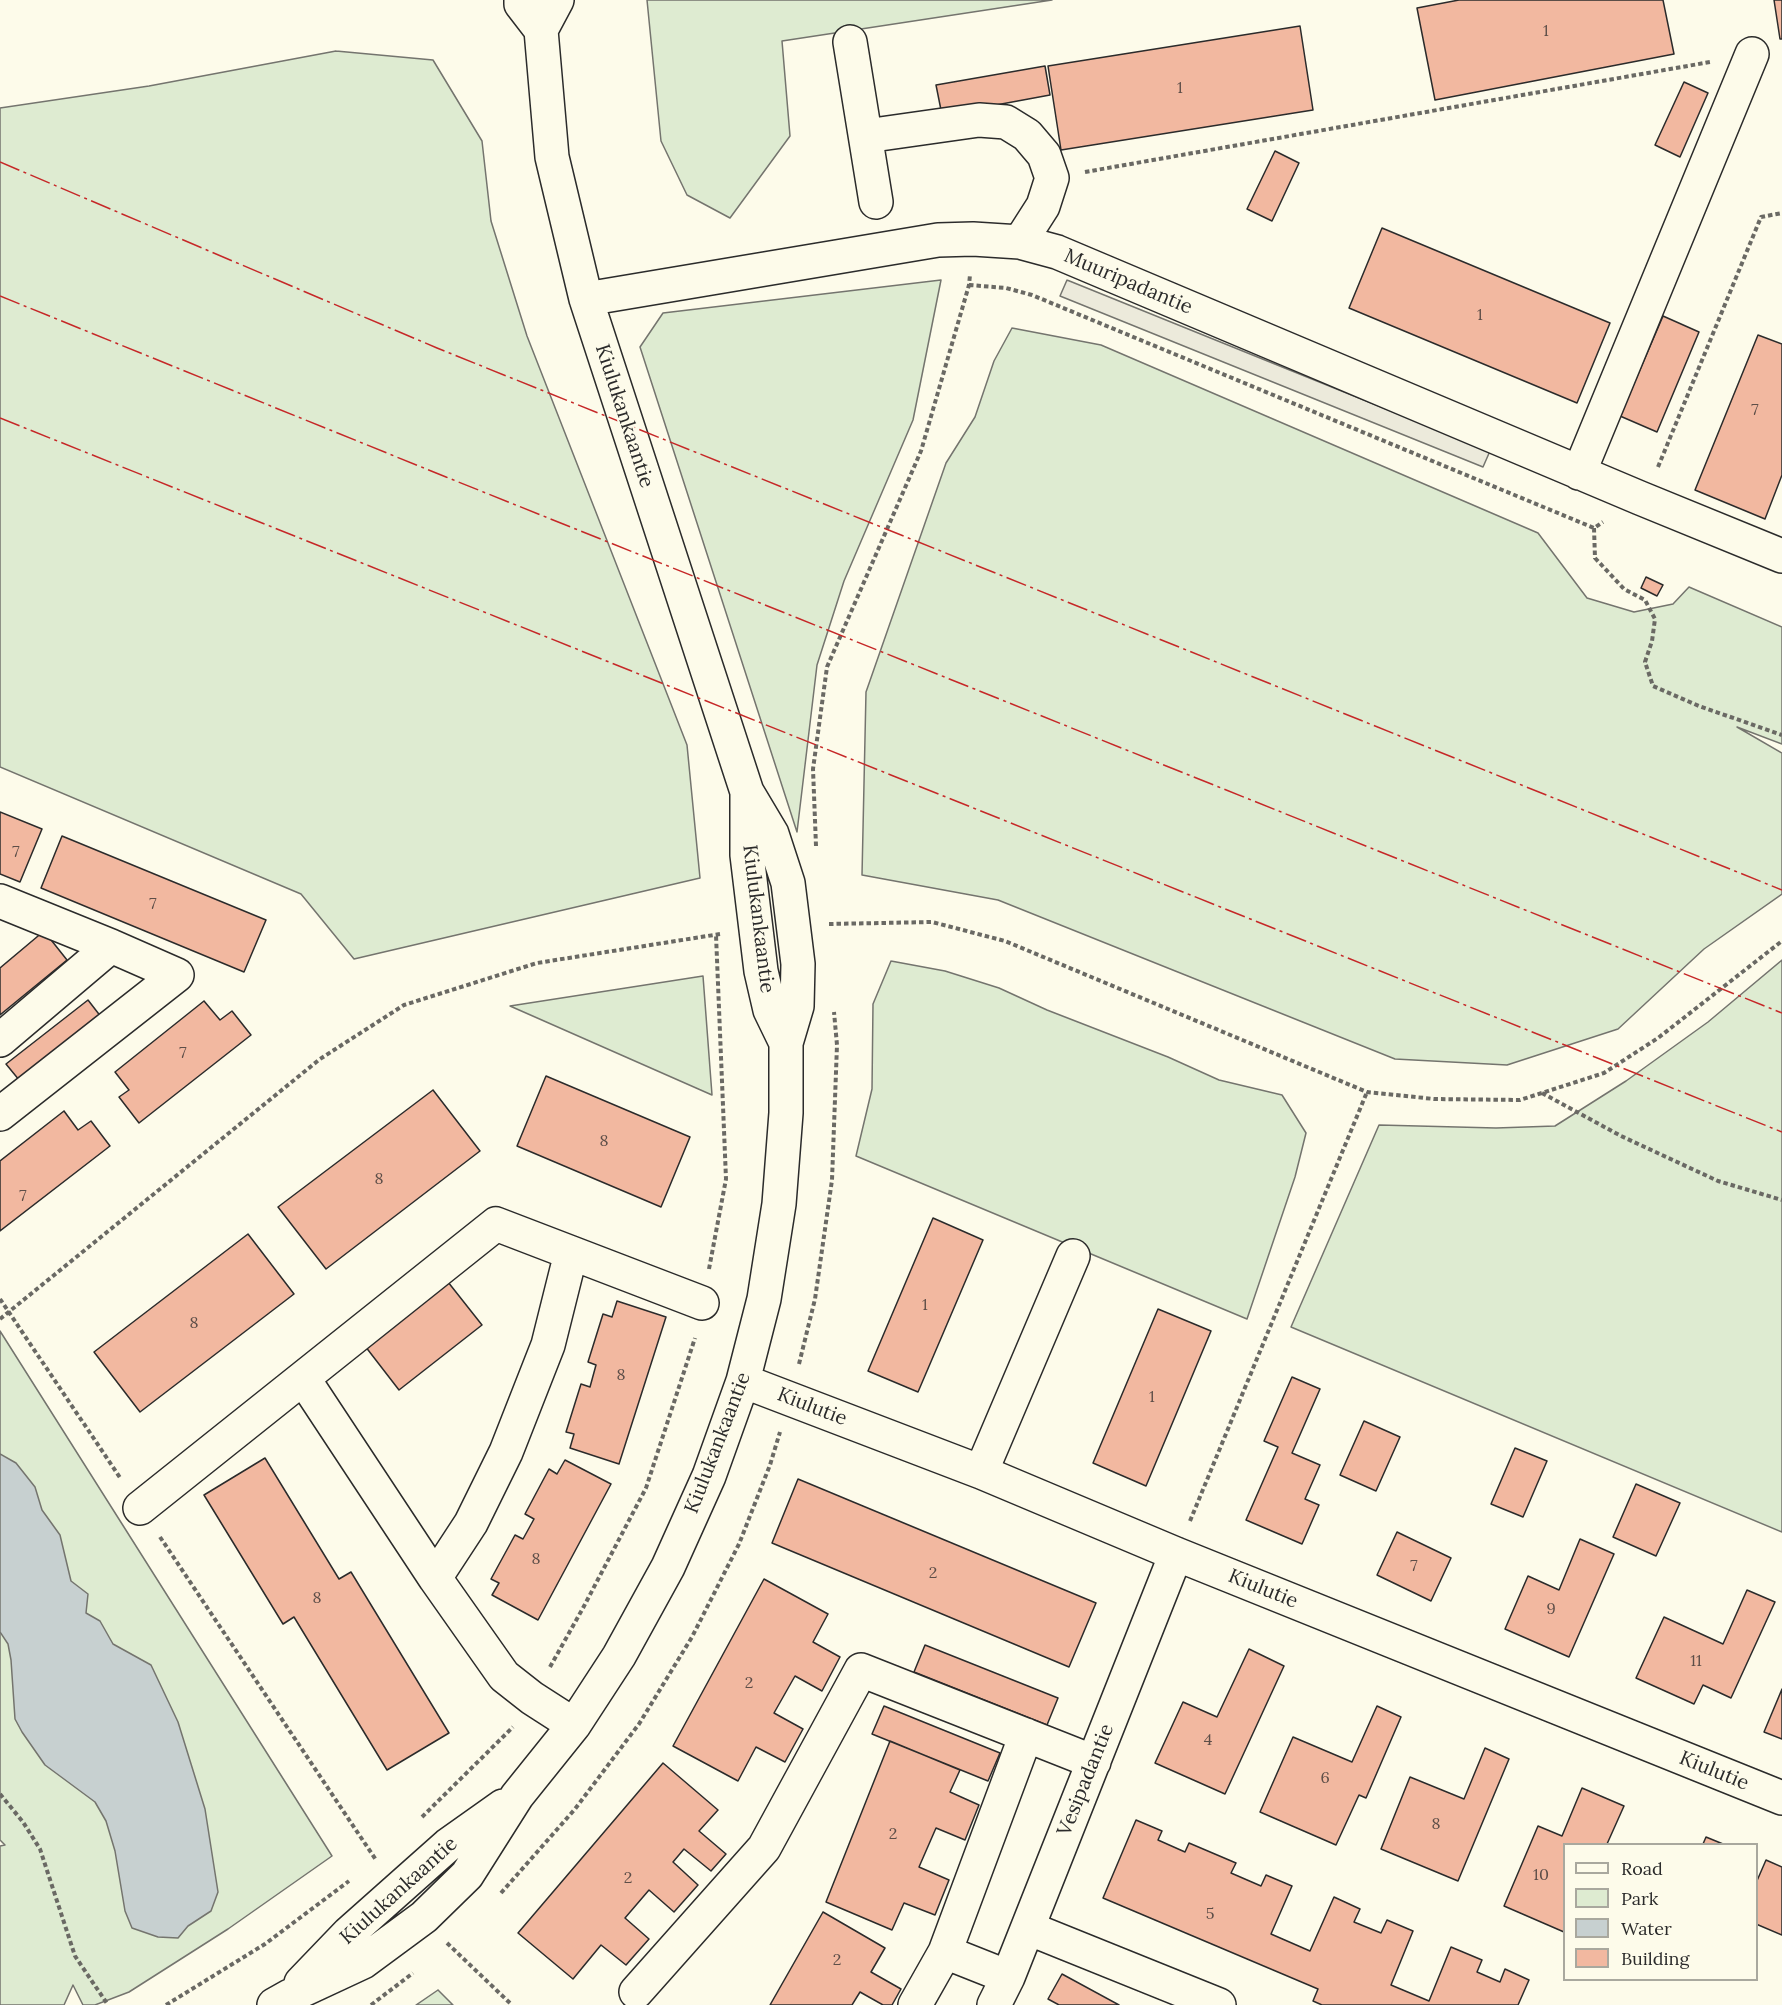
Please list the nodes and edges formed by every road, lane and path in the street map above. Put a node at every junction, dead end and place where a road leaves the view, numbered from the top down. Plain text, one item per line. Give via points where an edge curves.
1 (521, 0) edge
2 (557, 0) edge
3 (541, 30) junction
4 (850, 42) dead end
5 (1752, 54) joint
6 (866, 136) junction
7 (1052, 178) junction
8 (876, 202) dead end
9 (1782, 213) edge
10 (1020, 242) junction
11 (969, 285) dead end
12 (586, 298) junction
13 (1579, 473) junction
14 (1640, 498) junction
15 (1594, 528) junction
16 (1782, 556) edge
17 (1782, 735) edge
18 (747, 792) junction
19 (0, 901) edge
20 (794, 928) junction
21 (757, 932) junction
22 (716, 934) junction
23 (1782, 941) edge
24 (111, 946) junction
25 (0, 1040) edge
26 (786, 1043) junction
27 (1367, 1092) junction
28 (1541, 1093) junction
29 (0, 1114) edge
30 (1782, 1200) edge
31 (571, 1253) junction
32 (1074, 1256) dead end
33 (0, 1299) edge
34 (702, 1304) junction
35 (9, 1312) junction
36 (0, 1319) edge
37 (303, 1378) junction
38 (743, 1380) junction
39 (981, 1472) junction
40 (140, 1508) junction
41 (1176, 1554) junction
42 (435, 1578) junction
43 (532, 1698) junction
44 (574, 1725) junction
45 (1026, 1735) junction
46 (1094, 1762) junction
47 (0, 1794) edge
48 (517, 1796) junction
49 (1782, 1798) edge
50 (418, 1821) dead end
51 (384, 1853) dead end
52 (358, 1875) dead end
53 (424, 1917) junction
54 (1028, 1928) junction
55 (945, 1952) junction
56 (1001, 1991) edge
57 (636, 1992) dead end
58 (1168, 1996) edge
59 (282, 2000) edge
60 (108, 2005) edge
61 (166, 2005) edge
62 (512, 2005) edge
63 (915, 2005) edge
64 (1219, 2005) edge

1 - 3 street
2 - 3 street
3 - 12 street, Kiulukankaantie via 552,157
4 - 6 street
5 - 7 path
5 - 13 street
6 - 7 street via 979,120 1006,122 1027,135 1044,155
6 - 8 street
7 - 10 street via 1043,206
9 - 14 path via 1761,217 1662,461
10 - 12 street, Muuripadantie via 938,240
10 - 13 street, Muuripadantie via 1068,256
11 - 15 path via 1006,288 1032,296
12 - 18 street, Kiulukankaantie
13 - 14 street, Muuripadantie
14 - 15 path
14 - 16 street, Muuripadantie
15 - 17 path via 1595,558 1624,589 1645,600 1655,619 1645,662 1653,686
18 - 20 street, Kiulukankaantie via 772,834 788,883
18 - 21 street, Kiulukankaantie via 747,855
19 - 24 street
20 - 26 street, Kiulukankaantie via 797,1006
20 - 27 path via 932,922 1005,940
21 - 22 path
21 - 26 street, Kiulukankaantie via 770,1010
22 - 34 path via 726,1179
22 - 35 path via 537,963 404,1005 320,1059
23 - 28 path via 1658,1038 1604,1073
24 - 25 street
24 - 29 street via 177,975
26 - 38 street, Kiulukankaantie via 786,1113 779,1204 764,1299
27 - 28 path via 1434,1099 1505,1100
27 - 41 path
28 - 30 path via 1718,1181
31 - 34 street
31 - 37 street via 496,1224
31 - 42 street via 548,1345 506,1452 471,1523
32 - 39 street
33 - 35 path
34 - 43 path via 695,1341 646,1488
35 - 36 path
35 - 40 path
37 - 40 street
37 - 42 street
38 - 39 street, Kiulutie
38 - 44 street, Kiulukankaantie via 709,1476 668,1567 620,1656
39 - 41 street, Kiulutie
40 - 51 path via 376,1861
41 - 46 street, Vesipadantie
41 - 49 street, Kiulutie
42 - 43 street via 504,1676
43 - 44 street
43 - 50 path via 509,1732
44 - 48 street, Kiulukankaantie
45 - 46 street
45 - 55 street
45 - 57 street via 861,1670 764,1848
46 - 54 street, Vesipadantie
47 - 60 path via 40,1849 75,1956
48 - 53 street, Kiulukankaantie via 467,1875
48 - 59 street, Kiulukankaantie via 448,1845
52 - 61 path via 265,1944
53 - 59 street, Kiulukankaantie via 363,1962
53 - 62 path
54 - 56 street, Vesipadantie
54 - 58 street
55 - 56 street
55 - 63 street
58 - 64 street

